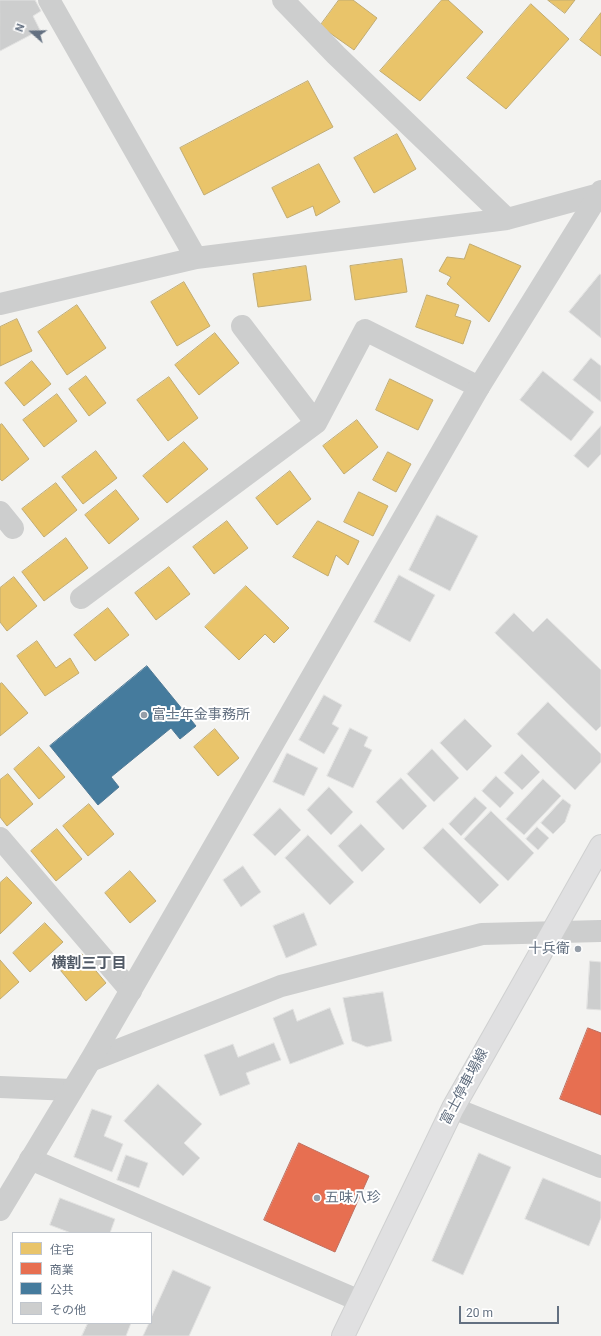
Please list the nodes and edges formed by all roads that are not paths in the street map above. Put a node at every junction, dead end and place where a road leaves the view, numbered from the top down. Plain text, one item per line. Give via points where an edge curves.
1 (49, 0) edge
2 (283, 0) edge
3 (598, 202) edge
4 (507, 219) junction
5 (196, 258) junction
6 (0, 304) edge
7 (242, 326) dead end
8 (479, 387) junction
9 (316, 423) junction
10 (81, 598) dead end
11 (0, 838) edge
12 (601, 846) edge
13 (601, 931) edge
14 (552, 932) junction
15 (131, 991) junction
16 (90, 1061) junction
17 (0, 1087) edge
18 (72, 1090) junction
19 (453, 1108) junction
20 (30, 1159) junction
21 (601, 1167) edge
22 (0, 1210) edge
23 (360, 1301) junction
24 (343, 1336) edge

1 - 5 street
2 - 4 street via 336,55
3 - 4 street
3 - 8 street
4 - 5 street
5 - 6 street
7 - 9 street
8 - 9 street via 365,330
8 - 15 street
9 - 10 street
11 - 15 street
12 - 14 main road, 富士停車場線
13 - 14 street
14 - 16 street via 482,934 281,986
14 - 19 main road, 富士停車場線
15 - 16 street
16 - 18 street
17 - 18 street
18 - 20 street
19 - 21 street
19 - 23 main road, 富士停車場線
20 - 22 street
20 - 23 street
23 - 24 main road, 富士停車場線

